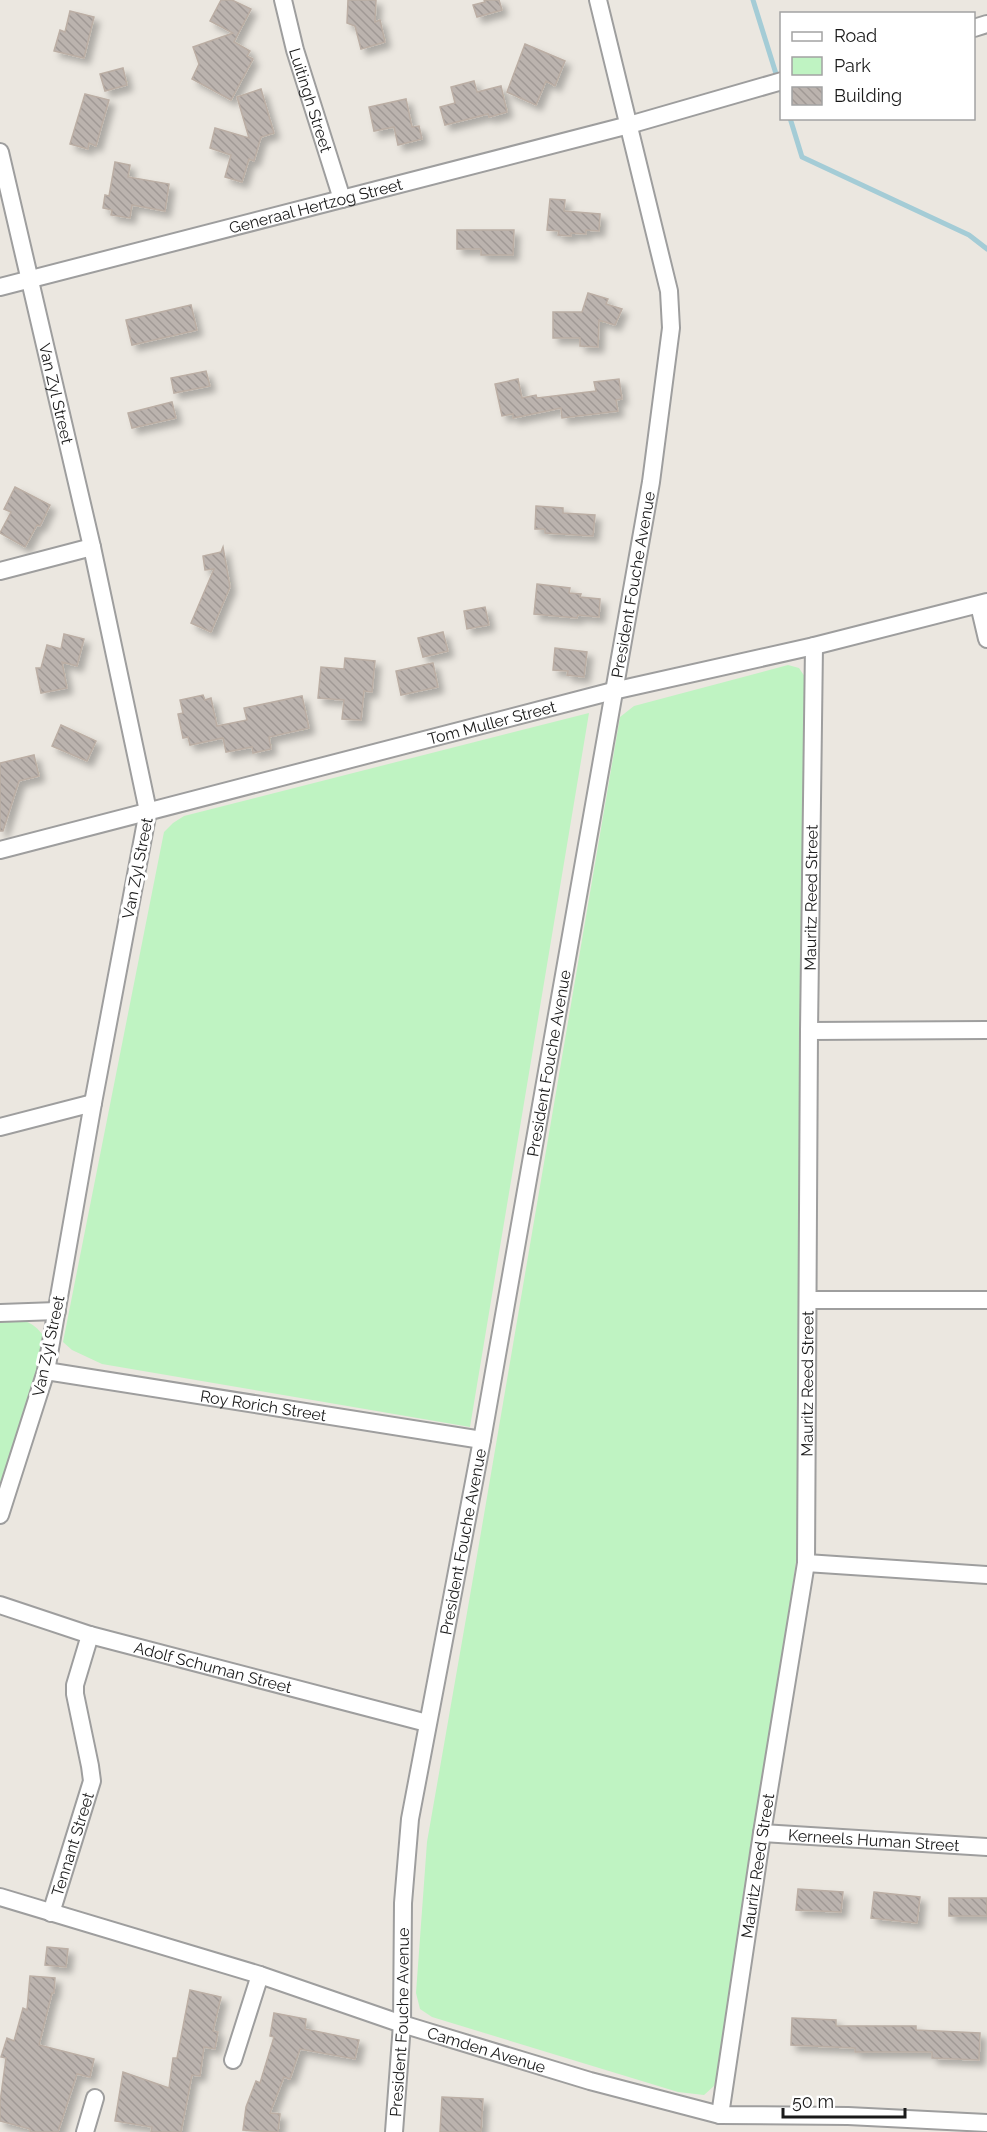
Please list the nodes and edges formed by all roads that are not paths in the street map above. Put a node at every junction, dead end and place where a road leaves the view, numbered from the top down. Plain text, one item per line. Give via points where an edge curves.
1 (283, 0) edge
2 (598, 0) edge
3 (773, 84) edge
4 (629, 125) junction
5 (0, 152) edge
6 (342, 199) junction
7 (31, 279) junction
8 (0, 287) edge
9 (92, 547) junction
10 (0, 571) edge
11 (983, 603) edge
12 (987, 639) edge
13 (814, 646) junction
14 (613, 691) junction
15 (148, 811) junction
16 (0, 850) edge
17 (987, 1029) edge
18 (809, 1031) junction
19 (93, 1103) junction
20 (0, 1127) edge
21 (808, 1300) junction
22 (987, 1300) edge
23 (57, 1311) junction
24 (0, 1312) edge
25 (46, 1371) junction
26 (482, 1440) junction
27 (0, 1515) edge
28 (806, 1563) junction
29 (987, 1575) edge
30 (0, 1605) edge
31 (90, 1635) junction
32 (427, 1723) junction
33 (762, 1833) junction
34 (987, 1847) edge
35 (0, 1897) edge
36 (51, 1913) junction
37 (260, 1975) junction
38 (402, 2024) junction
39 (233, 2060) dead end
40 (95, 2098) dead end
41 (720, 2115) junction
42 (987, 2123) edge
43 (85, 2132) edge
44 (394, 2132) edge

1 - 6 street, Luitingh Street
2 - 4 street, President Fouche Avenue
3 - 4 street, Generaal Hertzog Street
4 - 6 street, Generaal Hertzog Street
4 - 14 street, President Fouche Avenue via 669,291 671,328 651,482
5 - 7 street, Van Zyl Street
6 - 7 street, Generaal Hertzog Street
7 - 8 street, Generaal Hertzog Street
7 - 9 street, Van Zyl Street
9 - 10 street
9 - 15 street, Van Zyl Street
11 - 12 street
11 - 13 street, Tom Muller Street
13 - 14 street, Tom Muller Street
13 - 18 street, Mauritz Reed Street
14 - 15 street, Tom Muller Street
14 - 26 street, President Fouche Avenue
15 - 16 street, Tom Muller Street
15 - 19 street, Van Zyl Street
17 - 18 street
18 - 21 street, Mauritz Reed Street
19 - 20 street
19 - 23 street, Van Zyl Street
21 - 22 street
21 - 28 street, Mauritz Reed Street
23 - 24 street
23 - 25 street, Van Zyl Street
25 - 26 street, Roy Rorich Street
25 - 27 street, Van Zyl Street
26 - 32 street, President Fouche Avenue
28 - 29 street
28 - 33 street, Mauritz Reed Street
30 - 31 street, Adolf Schuman Street
31 - 32 street, Adolf Schuman Street
31 - 36 street, Tennant Street via 75,1694 92,1781
32 - 38 street, President Fouche Avenue via 409,1831 403,1903
33 - 34 street, Kerneels Human Street
33 - 41 street, Mauritz Reed Street
35 - 36 street, Camden Avenue
36 - 37 street, Camden Avenue
37 - 38 street, Camden Avenue
37 - 39 street
38 - 41 street, Camden Avenue via 590,2081
38 - 44 street, President Fouche Avenue
40 - 43 street
41 - 42 street, Camden Avenue

